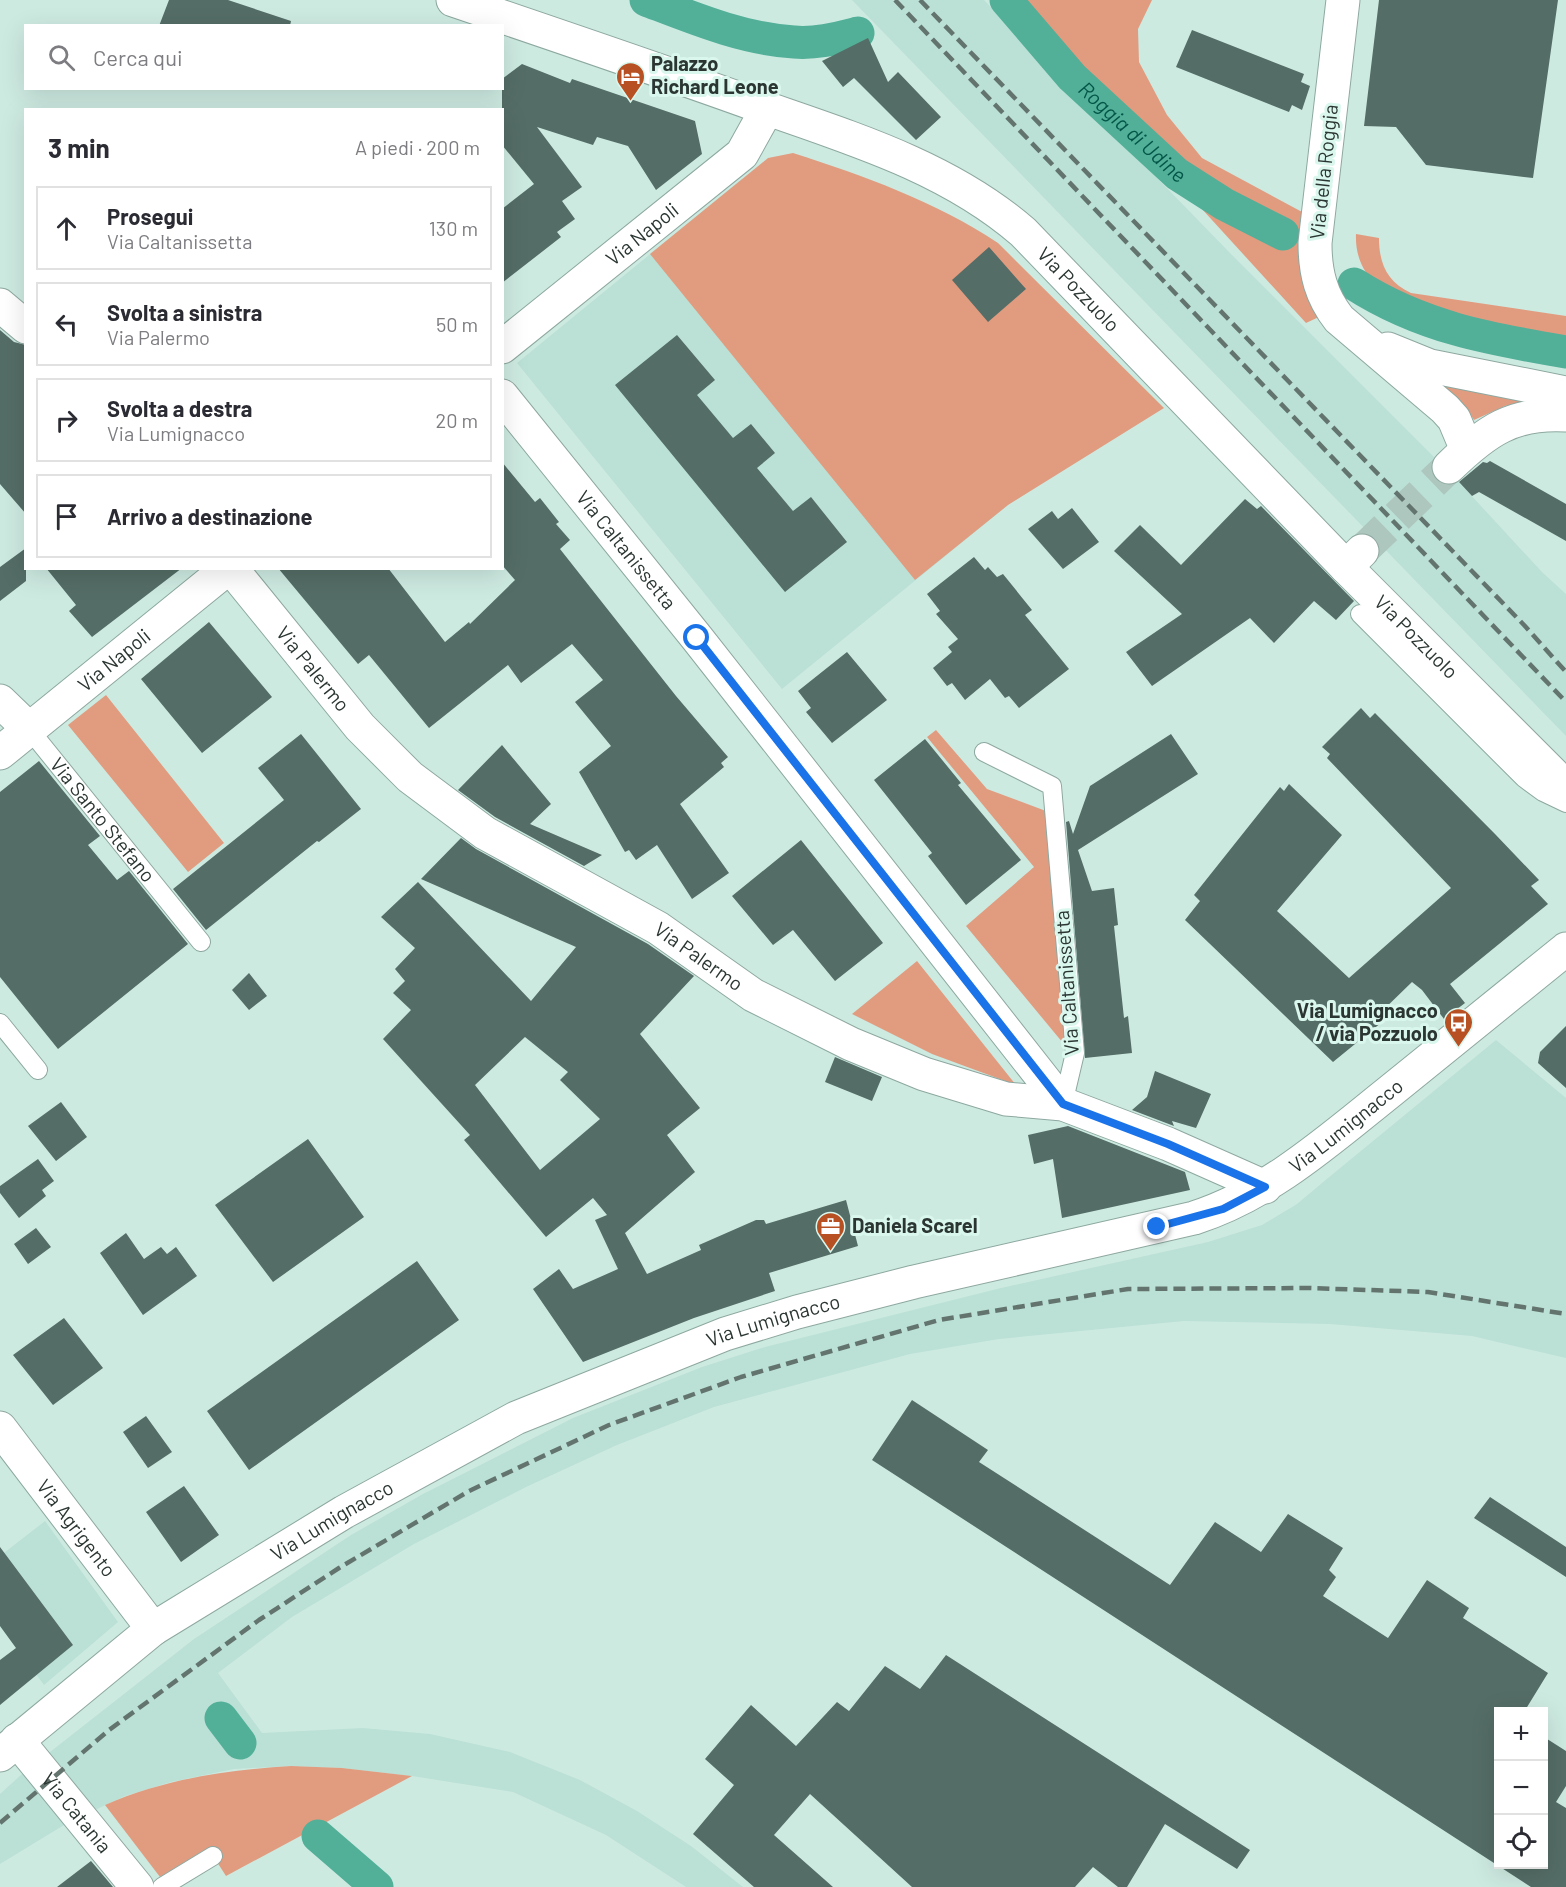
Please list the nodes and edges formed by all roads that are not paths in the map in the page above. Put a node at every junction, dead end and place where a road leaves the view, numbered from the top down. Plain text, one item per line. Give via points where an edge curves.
1 (453, 0) edge
2 (1343, 0) edge
3 (767, 109) junction
4 (0, 304) edge
5 (24, 325) edge
6 (1354, 332) junction
7 (504, 345) edge
8 (1566, 393) edge
9 (504, 398) edge
10 (1566, 415) edge
11 (228, 570) edge
12 (232, 570) edge
13 (1360, 614) dead end
14 (0, 701) edge
15 (29, 729) junction
16 (984, 752) dead end
17 (0, 753) edge
18 (1566, 787) edge
19 (1566, 803) edge
20 (201, 942) dead end
21 (1566, 949) edge
22 (0, 1023) edge
23 (38, 1070) dead end
24 (1063, 1104) junction
25 (1265, 1187) junction
26 (0, 1428) edge
27 (153, 1629) junction
28 (8, 1747) edge
29 (213, 1856) dead end
30 (137, 1887) edge
31 (162, 1887) edge

1 - 3 street, Via Pozzuolo
2 - 6 street, Via della Roggia via 1315,257 1322,294 1339,319
3 - 7 street, Via Napoli via 742,154
3 - 18 street, Via Pozzuolo via 924,168 979,197 1004,216 1354,559
4 - 5 street
6 - 8 street, Via della Roggia via 1430,366
6 - 10 street, Via della Roggia via 1454,419 1458,458 1517,419
9 - 24 street, Via Caltanissetta
11 - 15 street, Via Napoli
12 - 24 street, Via Palermo via 360,727 411,777 485,833 658,928 753,995 851,1044 980,1093
13 - 19 lane via 1524,778
14 - 15 street, Via Santo Stefano
15 - 17 street, Via Napoli
15 - 20 lane, Via Santo Stefano
16 - 24 lane, Via Caltanissetta via 1052,786 1075,1053
21 - 25 street, Via Lumignacco
22 - 23 lane
24 - 25 street, Via Palermo
25 - 27 street, Via Lumignacco via 1223,1209 1194,1218 914,1282 725,1334 516,1418 344,1512
26 - 27 street, Via Agrigento
27 - 28 street, Via Lumignacco
28 - 30 street, Via Catania
29 - 31 lane

